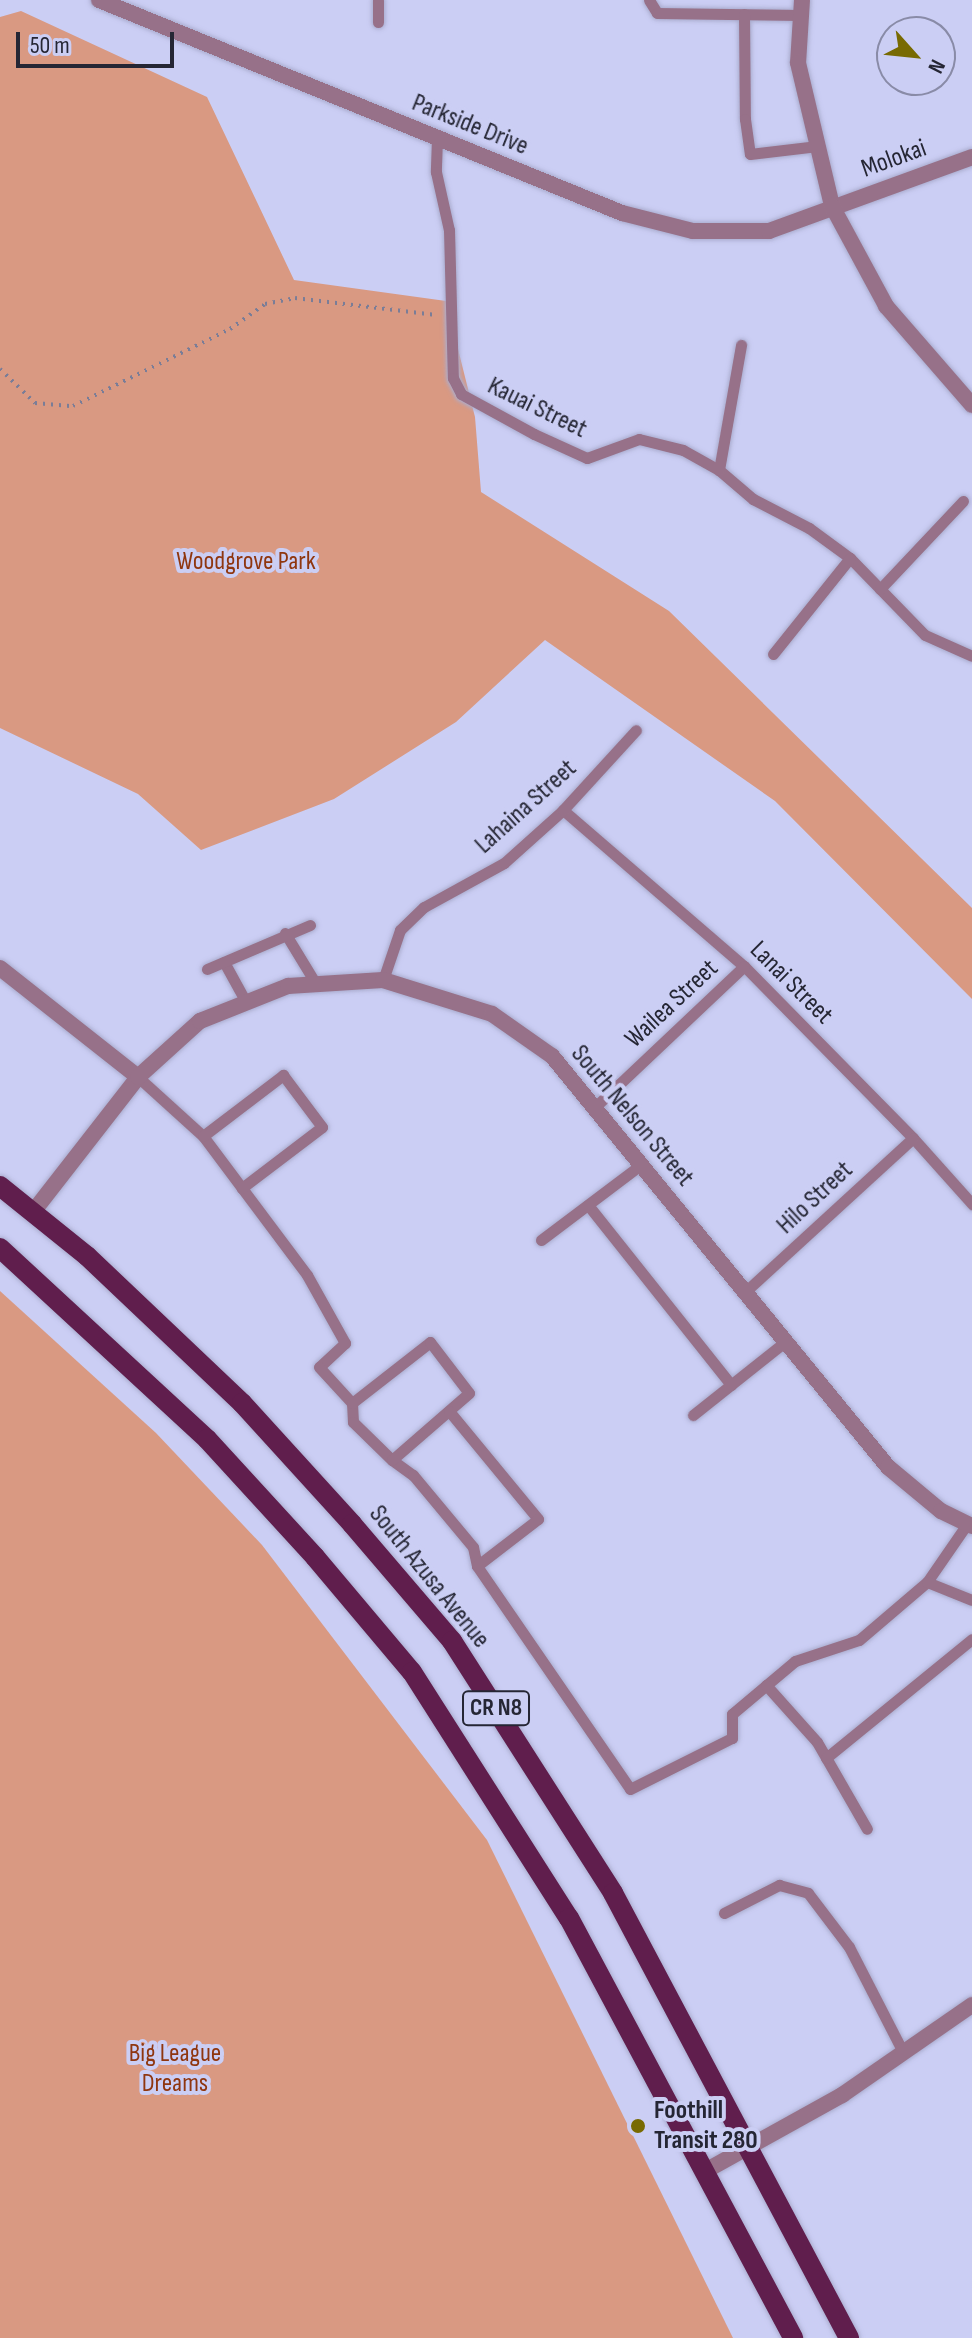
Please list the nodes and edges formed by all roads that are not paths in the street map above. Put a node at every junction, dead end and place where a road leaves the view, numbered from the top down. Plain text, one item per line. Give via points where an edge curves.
1 (99, 0) edge
2 (378, 0) edge
3 (649, 0) edge
4 (802, 8) edge
5 (744, 14) junction
6 (378, 22) dead end
7 (437, 138) junction
8 (818, 146) junction
9 (972, 157) edge
10 (832, 206) junction
11 (741, 345) dead end
12 (972, 405) edge
13 (719, 470) junction
14 (963, 501) dead end
15 (850, 558) junction
16 (880, 589) junction
17 (773, 654) dead end
18 (972, 656) edge
19 (636, 730) dead end
20 (563, 810) junction
21 (310, 925) dead end
22 (285, 933) junction
23 (224, 962) junction
24 (744, 966) junction
25 (0, 968) edge
26 (207, 969) dead end
27 (383, 980) junction
28 (316, 984) junction
29 (246, 1002) junction
30 (138, 1077) junction
31 (595, 1107) junction
32 (203, 1136) junction
33 (913, 1138) junction
34 (642, 1164) junction
35 (0, 1186) edge
36 (242, 1188) junction
37 (972, 1204) edge
38 (588, 1205) junction
39 (33, 1212) junction
40 (541, 1240) dead end
41 (0, 1248) edge
42 (746, 1291) junction
43 (786, 1341) junction
44 (731, 1385) junction
45 (352, 1403) junction
46 (449, 1411) junction
47 (693, 1415) dead end
48 (392, 1460) junction
49 (970, 1525) edge
50 (477, 1566) junction
51 (927, 1582) junction
52 (972, 1600) edge
53 (972, 1639) edge
54 (766, 1685) junction
55 (826, 1758) junction
56 (867, 1829) dead end
57 (724, 1913) dead end
58 (972, 2005) edge
59 (903, 2052) junction
60 (749, 2147) junction
61 (705, 2171) junction
62 (793, 2338) edge
63 (849, 2338) edge

1 - 7 street, Parkside Drive
2 - 6 lane
3 - 5 lane via 657,13
4 - 5 lane
4 - 8 street via 798,63
5 - 8 lane via 750,154
7 - 10 street, Parkside Drive via 622,213 693,231 769,231
7 - 13 lane, Kauai Street via 436,172 449,230 453,378 461,394 587,458 639,439 683,450
8 - 10 street
9 - 10 street, Molokai
10 - 12 street via 886,306
11 - 13 lane
13 - 15 lane, Kauai Street via 753,499 809,528
14 - 16 lane
15 - 16 lane, Kauai Street
15 - 17 lane
16 - 18 lane, Kauai Street via 925,635
19 - 20 lane, Lahaina Street
20 - 24 lane, Lanai Street
20 - 27 lane, Lahaina Street via 504,863 424,907 400,930
21 - 22 lane
22 - 23 lane
22 - 28 lane
23 - 26 lane
23 - 29 lane
24 - 31 lane, Wailea Street
24 - 33 lane, Lanai Street
25 - 30 street
27 - 28 street, South Nelson Street
27 - 31 street, South Nelson Street via 492,1014 552,1056
28 - 29 street, South Nelson Street via 288,986
29 - 30 street, South Nelson Street via 200,1021
30 - 32 lane
30 - 39 street, South Nelson Street
31 - 34 street, South Nelson Street
32 - 36 lane
32 - 36 lane via 283,1075 322,1127
33 - 37 lane, Lanai Street
33 - 42 lane, Hilo Street
34 - 38 lane
34 - 42 street, South Nelson Street
35 - 39 main road, South Azusa Avenue / CR N8
36 - 45 lane via 307,1275 345,1343 319,1367
38 - 40 lane
38 - 44 lane
39 - 60 main road, South Azusa Avenue / CR N8 via 242,1403 452,1641 613,1893
41 - 61 main road, CR N8 via 207,1439 412,1672 569,1918
42 - 43 street, South Nelson Street
43 - 44 lane
43 - 49 street, South Nelson Street via 888,1467 941,1511
44 - 47 lane
45 - 46 lane via 430,1342 469,1393
45 - 48 lane via 353,1422
46 - 48 lane
46 - 50 lane via 538,1519
48 - 50 lane via 413,1475 473,1547
49 - 51 lane
50 - 54 lane via 630,1789 732,1738 732,1714
51 - 52 lane
51 - 54 lane via 859,1640 795,1661
53 - 55 lane
54 - 55 lane
55 - 56 lane
57 - 59 lane via 779,1885 808,1893 849,1947
58 - 59 street
59 - 60 street via 842,2095
60 - 61 street
60 - 63 main road, South Azusa Avenue / CR N8
61 - 62 main road, CR N8

